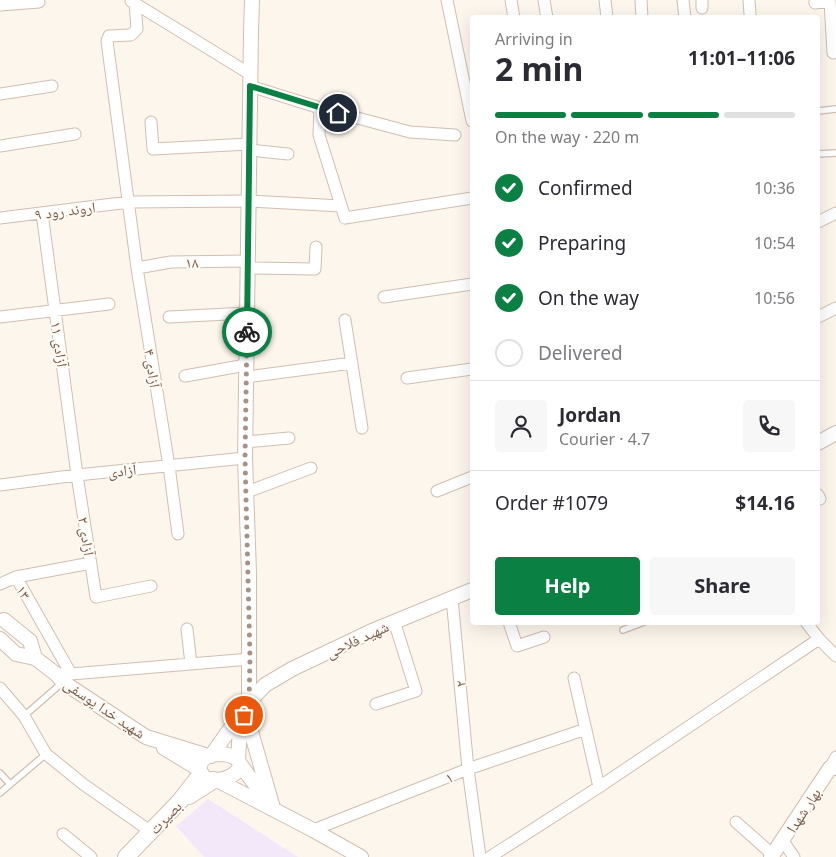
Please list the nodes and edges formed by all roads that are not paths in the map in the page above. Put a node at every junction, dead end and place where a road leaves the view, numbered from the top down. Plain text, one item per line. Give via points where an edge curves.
1 (252, 0) edge
2 (447, 0) edge
3 (512, 0) edge
4 (544, 0) edge
5 (606, 0) edge
6 (641, 0) edge
7 (684, 0) edge
8 (749, 0) edge
9 (815, 0) edge
10 (39, 2) dead end
11 (132, 2) edge
12 (2, 3) edge
13 (750, 14) dead end
14 (514, 15) edge
15 (547, 15) edge
16 (606, 15) edge
17 (642, 15) edge
18 (686, 15) edge
19 (833, 53) dead end
20 (250, 80) junction
21 (52, 86) dead end
22 (0, 94) edge
23 (320, 108) junction
24 (836, 109) edge
25 (470, 111) edge
26 (820, 111) edge
27 (151, 122) dead end
28 (75, 134) dead end
29 (455, 135) dead end
30 (0, 146) edge
31 (249, 147) junction
32 (836, 153) edge
33 (288, 154) dead end
34 (820, 154) edge
35 (470, 198) edge
36 (248, 201) junction
37 (129, 202) junction
38 (341, 206) junction
39 (42, 213) junction
40 (836, 213) edge
41 (0, 218) edge
42 (820, 221) edge
43 (316, 247) dead end
44 (248, 265) junction
45 (137, 268) junction
46 (470, 284) edge
47 (384, 297) dead end
48 (109, 304) dead end
49 (836, 308) edge
50 (55, 310) junction
51 (247, 312) junction
52 (820, 316) edge
53 (0, 317) edge
54 (169, 318) dead end
55 (345, 320) dead end
56 (352, 363) junction
57 (470, 369) edge
58 (246, 371) junction
59 (185, 376) dead end
60 (407, 378) dead end
61 (362, 428) dead end
62 (836, 433) edge
63 (289, 438) dead end
64 (820, 439) edge
65 (245, 442) junction
66 (245, 458) junction
67 (169, 466) junction
68 (311, 468) dead end
69 (77, 475) junction
70 (470, 478) edge
71 (0, 485) edge
72 (247, 492) junction
73 (437, 492) dead end
74 (178, 534) dead end
75 (91, 563) junction
76 (16, 577) junction
77 (0, 584) edge
78 (151, 586) dead end
79 (470, 591) edge
80 (452, 598) junction
81 (1, 618) edge
82 (394, 621) junction
83 (510, 625) edge
84 (636, 625) edge
85 (808, 625) edge
86 (187, 629) dead end
87 (624, 630) dead end
88 (544, 637) dead end
89 (0, 639) edge
90 (819, 639) junction
91 (836, 656) edge
92 (36, 658) junction
93 (250, 658) junction
94 (191, 664) junction
95 (63, 677) junction
96 (574, 678) dead end
97 (0, 688) edge
98 (249, 702) junction
99 (376, 704) dead end
100 (24, 716) junction
101 (586, 729) junction
102 (146, 737) junction
103 (46, 754) junction
104 (209, 756) junction
105 (239, 761) junction
106 (834, 765) edge
107 (468, 769) junction
108 (0, 772) edge
109 (208, 776) junction
110 (10, 784) junction
111 (600, 787) junction
112 (0, 793) edge
113 (273, 808) junction
114 (736, 822) dead end
115 (313, 830) junction
116 (150, 831) junction
117 (63, 834) dead end
118 (783, 841) junction
119 (353, 855) edge
120 (772, 856) edge
121 (91, 857) edge
122 (126, 857) edge
123 (480, 857) edge
124 (490, 857) edge
125 (794, 857) edge

1 - 20 street
2 - 25 street
3 - 14 street
4 - 15 street
5 - 16 street
6 - 17 street
7 - 18 street
8 - 13 street
9 - 19 street via 815,3 830,1
10 - 12 street
11 - 20 street
11 - 37 street, آزادی ۴ via 137,29 131,35 109,36 107,41
20 - 23 street
20 - 31 street
21 - 22 street
23 - 29 street via 410,132
23 - 38 street via 319,135
24 - 26 lane
27 - 31 street via 153,149
28 - 30 street
31 - 33 street
31 - 36 street
32 - 34 lane
35 - 38 street via 345,218
36 - 37 street, اروند رود ۹
36 - 38 street, اروند رود ۹
36 - 44 street
37 - 39 street, اروند رود ۹
37 - 45 street, آزادی ۴
39 - 41 street, اروند رود ۹
39 - 50 street, آزادی ۱۱
40 - 42 street
43 - 44 street, ۱۸ via 315,269
44 - 45 street, ۱۸ via 171,262
44 - 51 street
45 - 67 street, آزادی ۴
46 - 47 street
48 - 50 street
49 - 52 street
50 - 53 street
50 - 69 street, آزادی ۱۱
51 - 54 street
51 - 58 street
55 - 56 street
56 - 58 street
56 - 61 street
57 - 60 street
58 - 59 street
58 - 65 street
62 - 64 street
63 - 65 street
65 - 66 street
66 - 67 street, آزادی
66 - 72 street
67 - 69 street, آزادی
67 - 74 street, آزادی ۴
68 - 72 street
69 - 71 street, آزادی
69 - 75 street, آزادی ۲
70 - 73 street
72 - 93 street
75 - 76 street, ۱۳
75 - 78 street, آزادی ۲ via 96,597
76 - 77 street
76 - 95 street, ۱۳
79 - 80 street, شهید فلاحی
80 - 82 street, شهید فلاحی
80 - 107 street, ۲
81 - 92 street, شهید خدا یوسفی via 30,641
82 - 98 street, شهید فلاحی via 292,669 265,686
82 - 99 street via 416,691
83 - 88 street via 517,646
84 - 87 lane
85 - 90 street
86 - 94 street
89 - 92 street, شهید خدا یوسفی via 16,654
90 - 91 street
90 - 111 street
92 - 95 street, شهید خدا یوسفی
93 - 94 street
93 - 98 street
94 - 95 street
95 - 100 lane
95 - 102 street, شهید خدا یوسفی
96 - 101 street
97 - 100 street
98 - 104 street, شهید فلاحی
98 - 105 street via 240,729
98 - 113 street via 250,728
100 - 103 street
101 - 107 street, ۱
101 - 111 street
102 - 104 street, شهید خدا یوسفی
102 - 109 street
103 - 110 lane
103 - 116 street
104 - 105 street via 224,754
104 - 109 street via 200,765
105 - 109 street via 238,771 227,779
105 - 113 street
106 - 118 street, بهار شهدا
107 - 115 street, ۱
107 - 123 street, ۲
108 - 110 lane
109 - 113 street
109 - 116 main road, بصیرت
110 - 112 lane
111 - 124 street
113 - 115 street
114 - 120 street
115 - 119 street
116 - 122 main road, بصیرت
117 - 121 street
118 - 120 street, بهار شهدا
118 - 125 street

